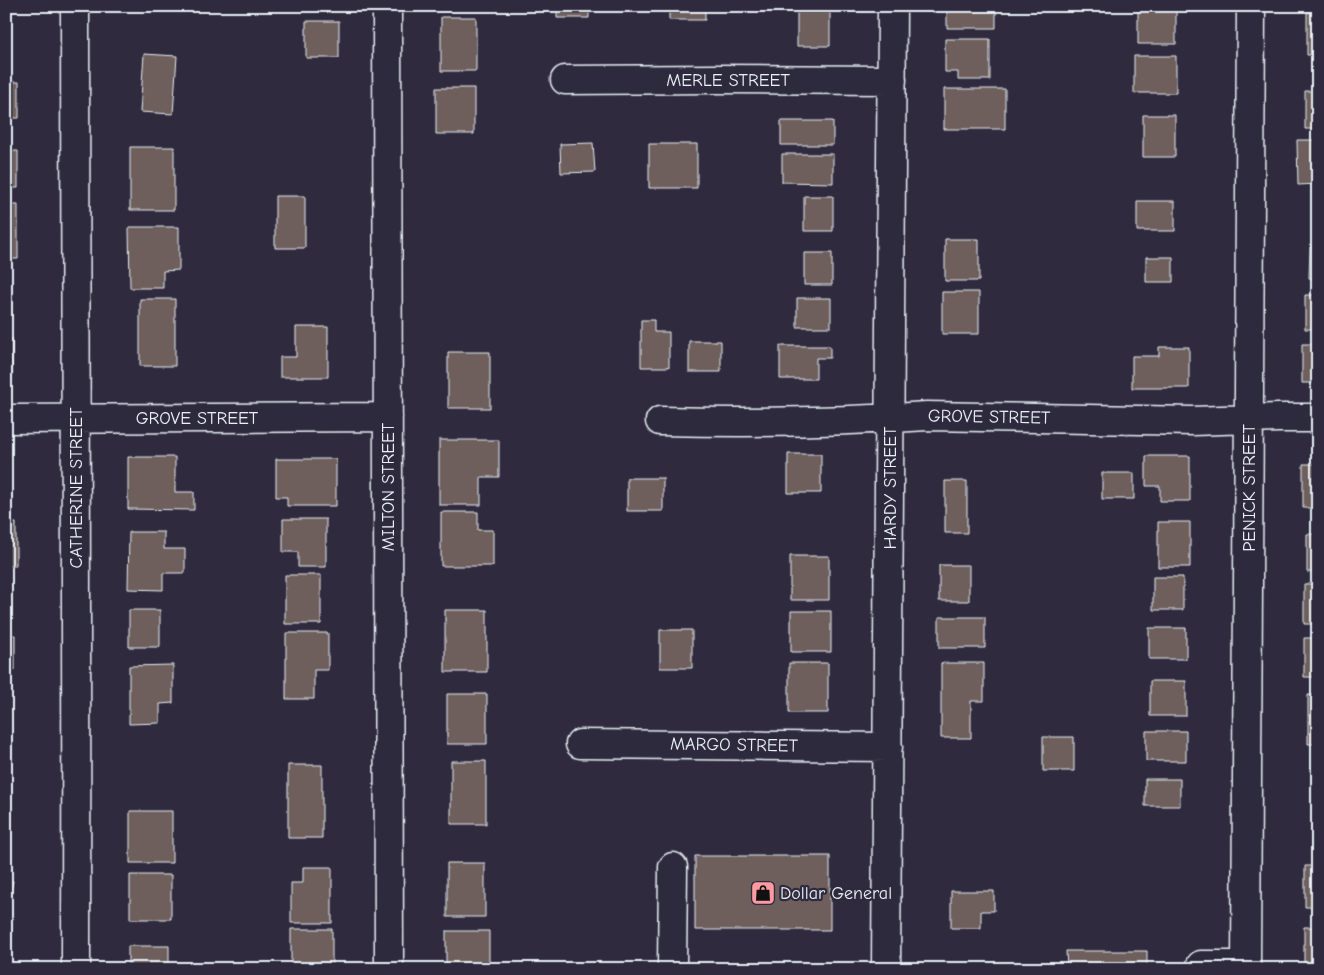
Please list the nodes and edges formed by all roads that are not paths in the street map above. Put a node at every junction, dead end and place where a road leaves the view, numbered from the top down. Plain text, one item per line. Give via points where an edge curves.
1 (75, 6) edge
2 (387, 6) edge
3 (892, 6) edge
4 (1251, 6) edge
5 (565, 80) dead end
6 (892, 80) junction
7 (388, 416) junction
8 (6, 418) edge
9 (890, 418) junction
10 (1318, 418) edge
11 (75, 419) junction
12 (1249, 419) junction
13 (660, 421) dead end
14 (580, 744) dead end
15 (888, 747) junction
16 (673, 867) dead end
17 (1246, 967) edge
18 (76, 969) edge
19 (389, 969) edge
20 (672, 969) edge
21 (886, 969) edge
22 (1201, 969) edge

1 - 11 street, CATHERINE STREET
2 - 7 street, MILTON STREET
3 - 6 street, HARDY STREET
4 - 12 street, PENICK STREET
5 - 6 street, MERLE STREET
6 - 9 street, HARDY STREET
7 - 11 street, GROVE STREET
7 - 19 street, MILTON STREET
8 - 11 street, GROVE STREET
9 - 12 street, GROVE STREET
9 - 13 street, GROVE STREET
9 - 15 street, HARDY STREET
10 - 12 street, GROVE STREET
11 - 18 street, CATHERINE STREET
12 - 17 street, PENICK STREET
14 - 15 street, MARGO STREET
15 - 21 street, HARDY STREET
16 - 20 street
17 - 22 street via 1201,965

